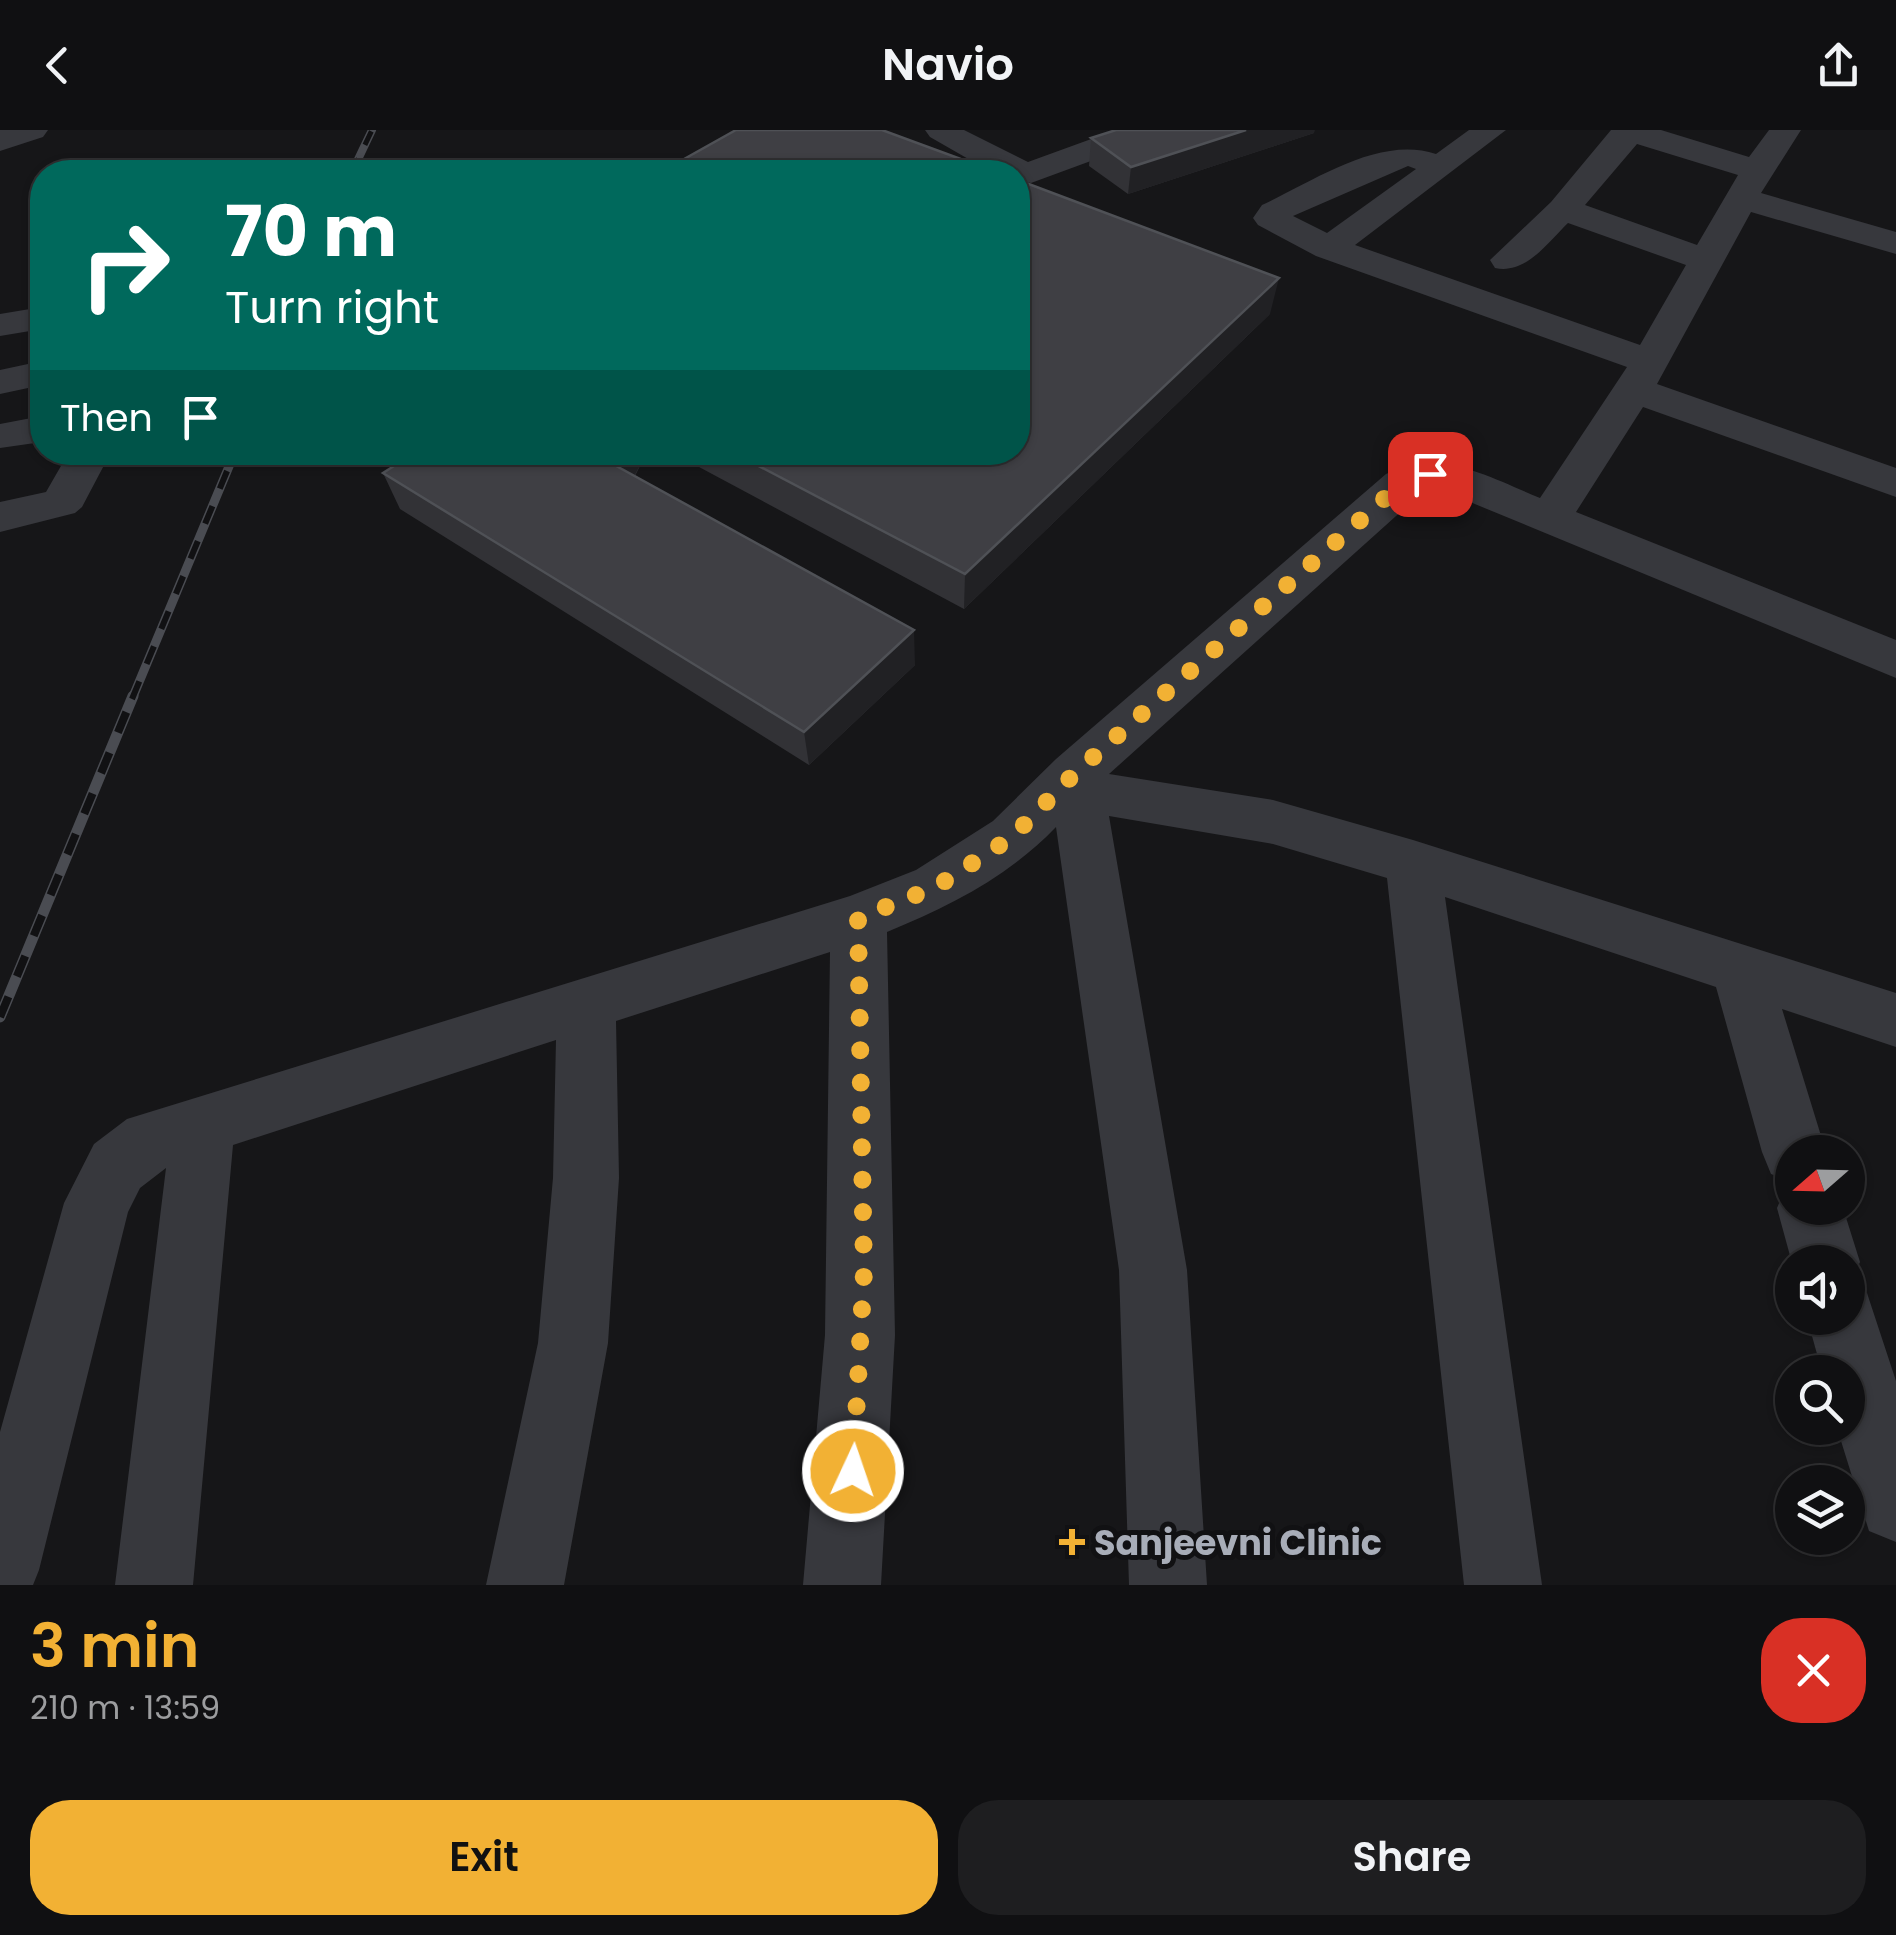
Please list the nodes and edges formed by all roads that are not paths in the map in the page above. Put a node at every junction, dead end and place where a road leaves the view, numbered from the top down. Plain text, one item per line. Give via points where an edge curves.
1 (32, 130) edge
2 (941, 130) edge
3 (1490, 130) edge
4 (1785, 130) edge
5 (1629, 131) edge
6 (1124, 133) edge
7 (0, 141) edge
8 (993, 160) edge
9 (1441, 166) junction
10 (1030, 173) edge
11 (1749, 184) junction
12 (1563, 209) junction
13 (1896, 243) edge
14 (1329, 248) junction
15 (1508, 260) dead end
16 (1706, 260) junction
17 (30, 320) edge
18 (0, 325) edge
19 (30, 376) edge
20 (1641, 376) junction
21 (0, 382) edge
22 (83, 465) edge
23 (1893, 474) edge
24 (0, 517) edge
25 (1550, 517) junction
26 (1896, 660) edge
27 (1076, 782) junction
28 (1413, 863) junction
29 (858, 918) junction
30 (1741, 972) junction
31 (586, 1004) junction
32 (1896, 1020) edge
33 (203, 1126) junction
34 (1789, 1135) edge
35 (1847, 1335) edge
36 (1896, 1504) edge
37 (0, 1570) edge
38 (154, 1585) edge
39 (525, 1585) edge
40 (842, 1585) edge
41 (1168, 1585) edge
42 (1502, 1585) edge

1 - 7 street
2 - 8 street
3 - 9 street
4 - 11 street
5 - 11 street
5 - 12 street
6 - 10 street
9 - 14 street
9 - 14 street via 1400,156 1270,218
11 - 13 street
11 - 16 street
12 - 15 street
12 - 16 street
14 - 20 street
16 - 20 street
17 - 18 street
19 - 21 street
20 - 23 street
20 - 25 street
22 - 24 street via 60,503
25 - 26 street
25 - 27 street via 1449,476 1415,477
27 - 28 street via 1273,822
27 - 29 street via 936,887
27 - 41 street via 1153,1270
28 - 30 street
28 - 42 street
29 - 31 street
29 - 40 street via 864,1272
30 - 32 street
30 - 34 street
31 - 33 street
31 - 39 street via 586,1178 573,1343
33 - 37 street via 150,1141 117,1166 96,1202
33 - 38 street
35 - 36 street

